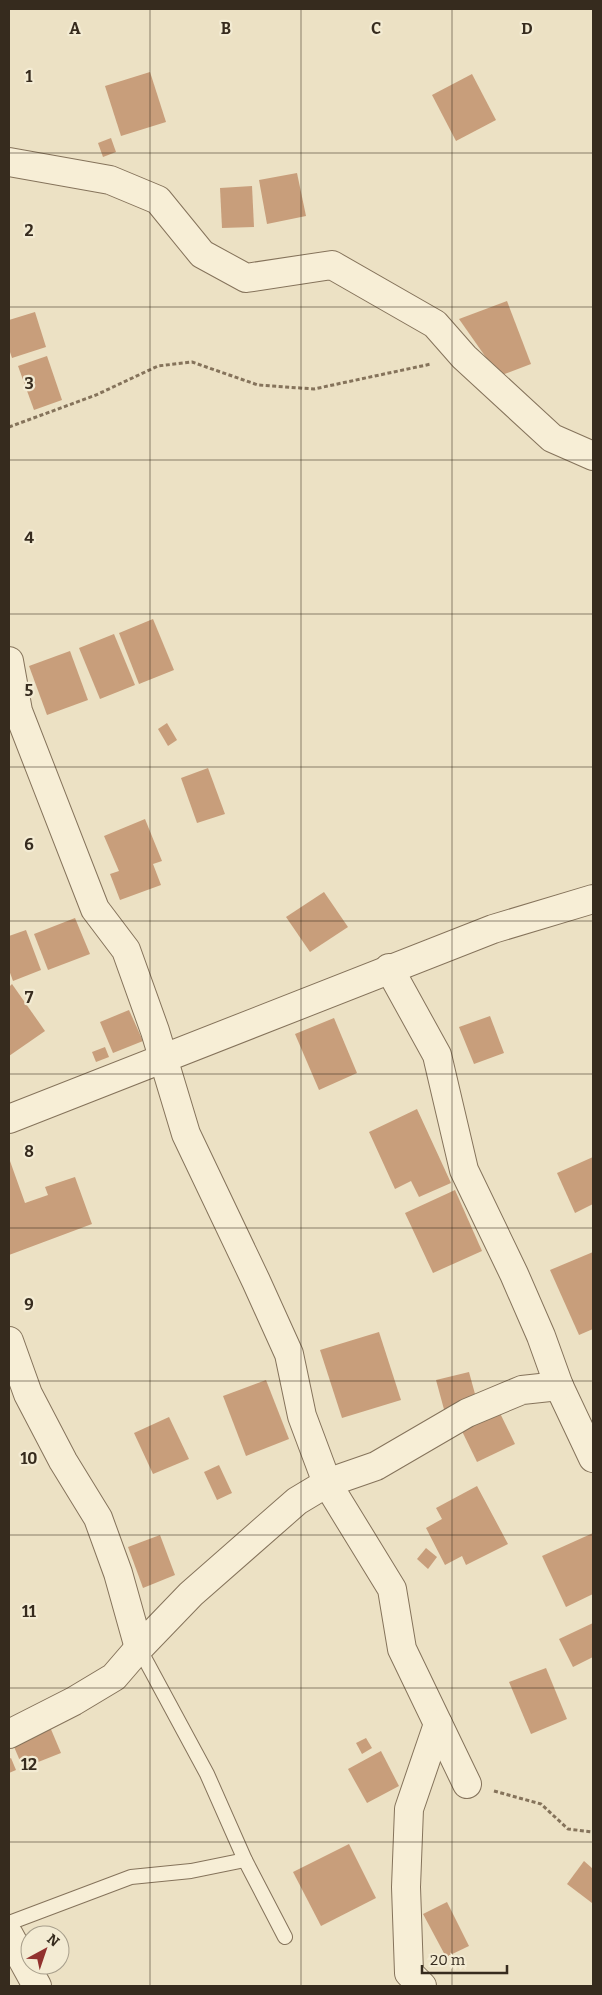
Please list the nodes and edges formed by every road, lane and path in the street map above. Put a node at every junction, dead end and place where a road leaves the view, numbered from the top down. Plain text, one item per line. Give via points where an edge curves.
1 (9, 162) edge
2 (464, 356) junction
3 (9, 427) edge
4 (593, 456) edge
5 (9, 661) edge
6 (593, 899) edge
7 (389, 968) junction
8 (162, 1059) junction
9 (9, 1119) edge
10 (9, 1342) edge
11 (559, 1386) junction
12 (593, 1458) edge
13 (327, 1483) junction
14 (139, 1648) junction
15 (438, 1724) junction
16 (9, 1734) edge
17 (466, 1784) joint
18 (593, 1832) edge
19 (245, 1860) junction
20 (9, 1923) edge
21 (9, 1935) edge
22 (285, 1937) dead end
23 (37, 1986) edge
24 (422, 1986) edge

1 - 2 street via 110,180 158,200 202,254 246,278 332,265 435,324
2 - 3 path via 314,389 258,385 192,362 158,366 96,395
2 - 4 street via 552,438
5 - 8 street via 18,711 95,908 126,950
6 - 7 street via 493,929
7 - 8 street
7 - 11 street via 437,1055 464,1170 514,1274
8 - 9 street
8 - 13 street via 186,1134 289,1354 302,1416
10 - 14 street via 28,1394 62,1461 98,1518 118,1573
11 - 12 street
11 - 13 street via 522,1390 467,1413 376,1466
13 - 14 street via 297,1501 191,1594
13 - 15 street via 392,1589 402,1649
14 - 16 street via 114,1677
14 - 19 lane via 207,1774
15 - 17 street
15 - 24 street via 409,1809 406,1887 408,1973
17 - 18 path via 541,1804 568,1829
19 - 20 lane via 191,1872 131,1877
19 - 22 lane
21 - 23 street

